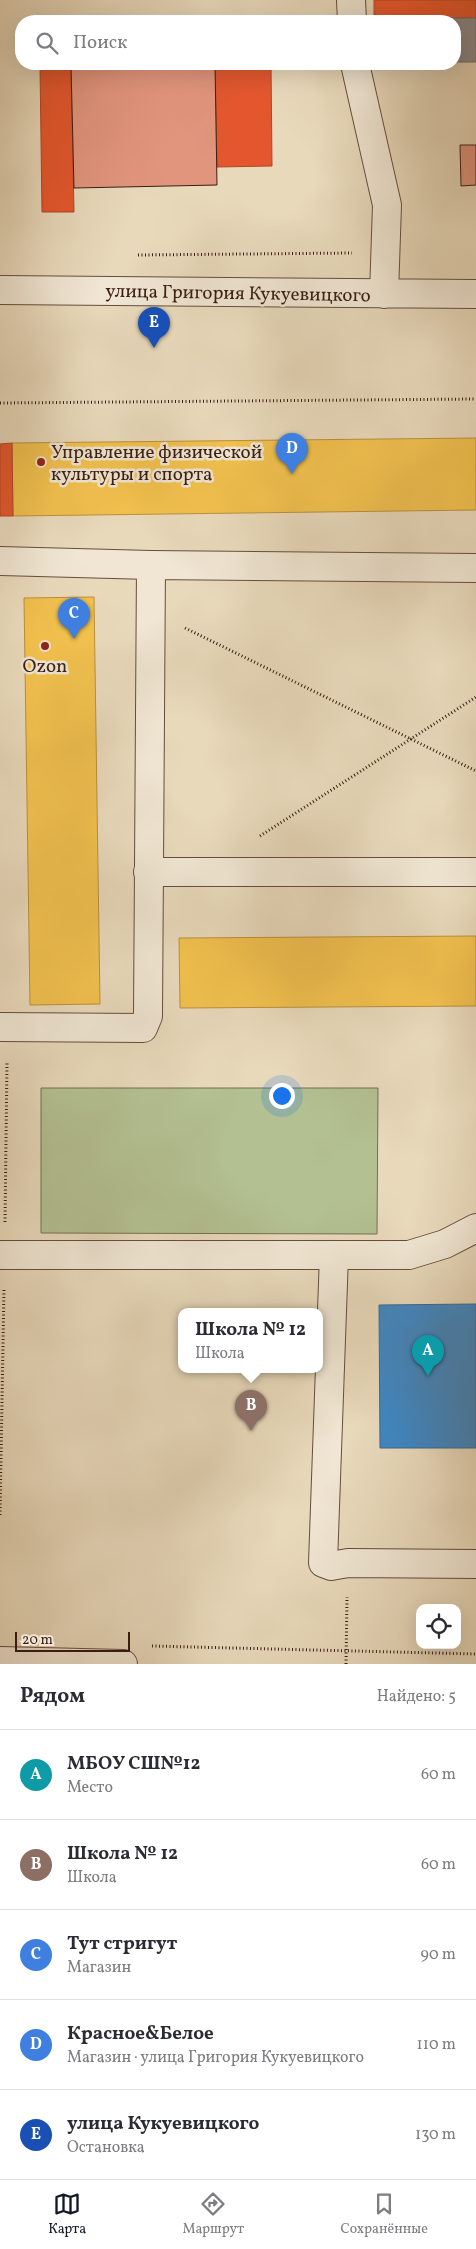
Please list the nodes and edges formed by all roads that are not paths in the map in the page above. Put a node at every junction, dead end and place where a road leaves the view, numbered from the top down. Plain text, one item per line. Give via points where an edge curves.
1 (351, 0) edge
2 (352, 15) edge
3 (356, 70) edge
4 (0, 290) edge
5 (384, 294) junction
6 (476, 294) edge
7 (0, 561) edge
8 (151, 565) junction
9 (476, 568) edge
10 (148, 872) junction
11 (476, 872) edge
12 (0, 1028) edge
13 (476, 1228) edge
14 (0, 1255) edge
15 (334, 1255) junction
16 (476, 1564) edge
17 (0, 1661) edge
18 (123, 1664) edge

1 - 2 street
3 - 5 street via 387,205
4 - 5 street, улица Григория Кукуевицкого
5 - 6 street, улица Григория Кукуевицкого
7 - 8 street
8 - 9 street
8 - 10 street
10 - 11 street
10 - 12 street via 148,1016 143,1028
13 - 15 street via 445,1244 409,1255
14 - 15 street
15 - 16 street via 323,1563 331,1566 348,1563
17 - 18 street

